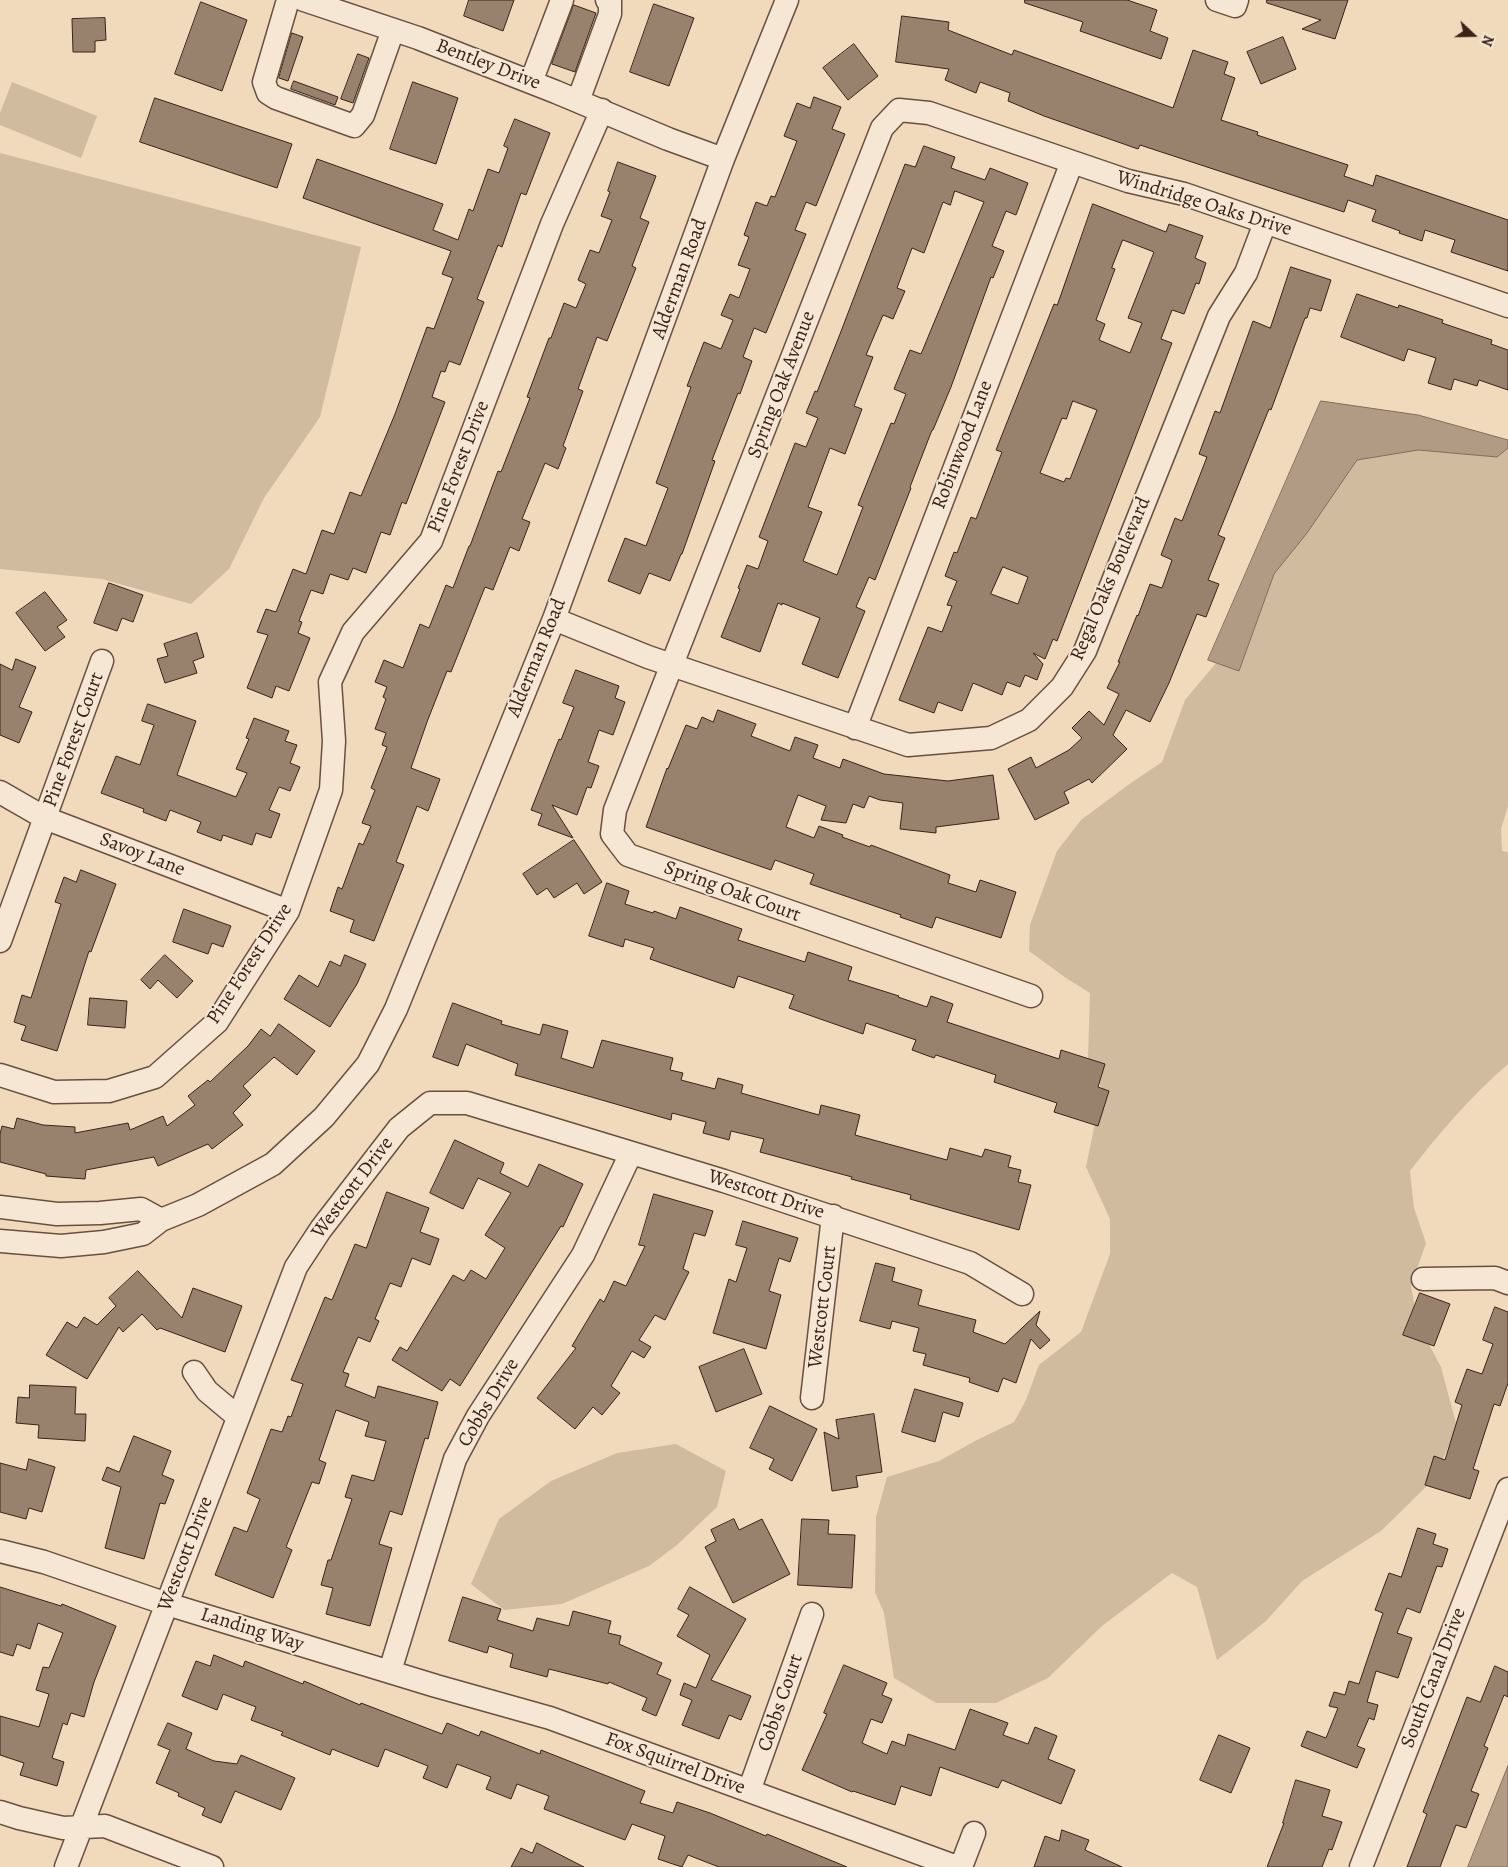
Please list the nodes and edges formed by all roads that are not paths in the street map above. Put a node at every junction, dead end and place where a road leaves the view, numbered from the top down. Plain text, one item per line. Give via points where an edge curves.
1 (288, 0) edge
2 (562, 0) edge
3 (607, 0) edge
4 (787, 0) edge
5 (1218, 0) edge
6 (1237, 0) edge
7 (317, 2) edge
8 (394, 30) junction
9 (531, 82) junction
10 (578, 101) junction
11 (602, 110) junction
12 (899, 110) joint
13 (724, 160) junction
14 (1072, 162) junction
15 (1265, 222) junction
16 (1508, 306) edge
17 (554, 619) junction
18 (102, 661) dead end
19 (673, 665) junction
20 (855, 728) junction
21 (0, 792) edge
22 (46, 818) junction
23 (288, 912) junction
24 (0, 941) edge
25 (1031, 996) dead end
26 (0, 1075) edge
27 (631, 1153) junction
28 (0, 1207) edge
29 (833, 1216) junction
30 (161, 1220) junction
31 (0, 1241) edge
32 (1423, 1280) dead end
33 (1508, 1283) edge
34 (1022, 1294) dead end
35 (194, 1372) dead end
36 (812, 1398) dead end
37 (238, 1417) junction
38 (1508, 1489) edge
39 (0, 1552) edge
40 (168, 1604) junction
41 (812, 1614) dead end
42 (390, 1671) junction
43 (749, 1791) junction
44 (0, 1812) edge
45 (81, 1826) junction
46 (974, 1833) dead end
47 (66, 1867) edge
48 (212, 1867) edge
49 (959, 1867) edge
50 (1361, 1867) edge

1 - 8 street via 264,82 268,93 354,126 363,115
2 - 9 street
3 - 10 street via 610,1 610,14
4 - 13 street, Alderman Road
5 - 6 street via 1235,6
7 - 8 street, Bentley Drive
8 - 9 street, Bentley Drive
9 - 10 street, Bentley Drive
10 - 11 street, Bentley Drive
11 - 13 street, Bentley Drive
11 - 23 street, Pine Forest Drive via 552,224 431,540 353,632 330,682 334,741 331,790
12 - 14 street, Windridge Oaks Drive via 929,113
12 - 19 street, Spring Oak Avenue via 882,128
13 - 17 street, Alderman Road
14 - 15 street, Windridge Oaks Drive via 1128,181 1184,194
14 - 20 street, Robinwood Lane
15 - 16 street, Windridge Oaks Drive
15 - 20 street, Regal Oaks Boulevard via 1246,273 1219,316 1085,651 1062,687 1029,720 992,738 908,745
17 - 19 street, Regal Oaks Boulevard
17 - 30 street, Alderman Road via 396,1009 368,1064 324,1117 273,1164 198,1205
18 - 22 street, Pine Forest Court
19 - 20 street, Regal Oaks Boulevard
19 - 25 street, Spring Oak Court via 615,810 612,834 628,855
21 - 22 street, Savoy Lane
22 - 23 street, Savoy Lane
22 - 24 street
23 - 26 street, Pine Forest Drive via 217,1022 155,1077 108,1091 54,1092
27 - 29 street, Westcott Drive
27 - 37 street, Westcott Drive via 467,1102 430,1103 398,1128 296,1266
27 - 42 street, Cobbs Drive via 583,1255 478,1416 455,1459
28 - 30 street via 58,1214 141,1209
29 - 34 street, Westcott Drive via 970,1263
29 - 36 street, Westcott Court
30 - 31 street, Alderman Road via 143,1234 104,1242 60,1246
32 - 33 street via 1495,1278
35 - 37 street via 206,1391
37 - 40 street, Westcott Drive
38 - 50 street, South Canal Drive
39 - 40 street, Landing Way via 44,1562
40 - 42 street, Landing Way
40 - 45 street, Westcott Drive
41 - 43 street, Cobbs Court
42 - 43 street, Fox Squirrel Drive via 550,1718
43 - 49 street, Fox Squirrel Drive
44 - 45 street via 63,1828
45 - 47 street, Westcott Drive
45 - 48 street via 105,1826
46 - 49 street, Fox Squirrel Drive

